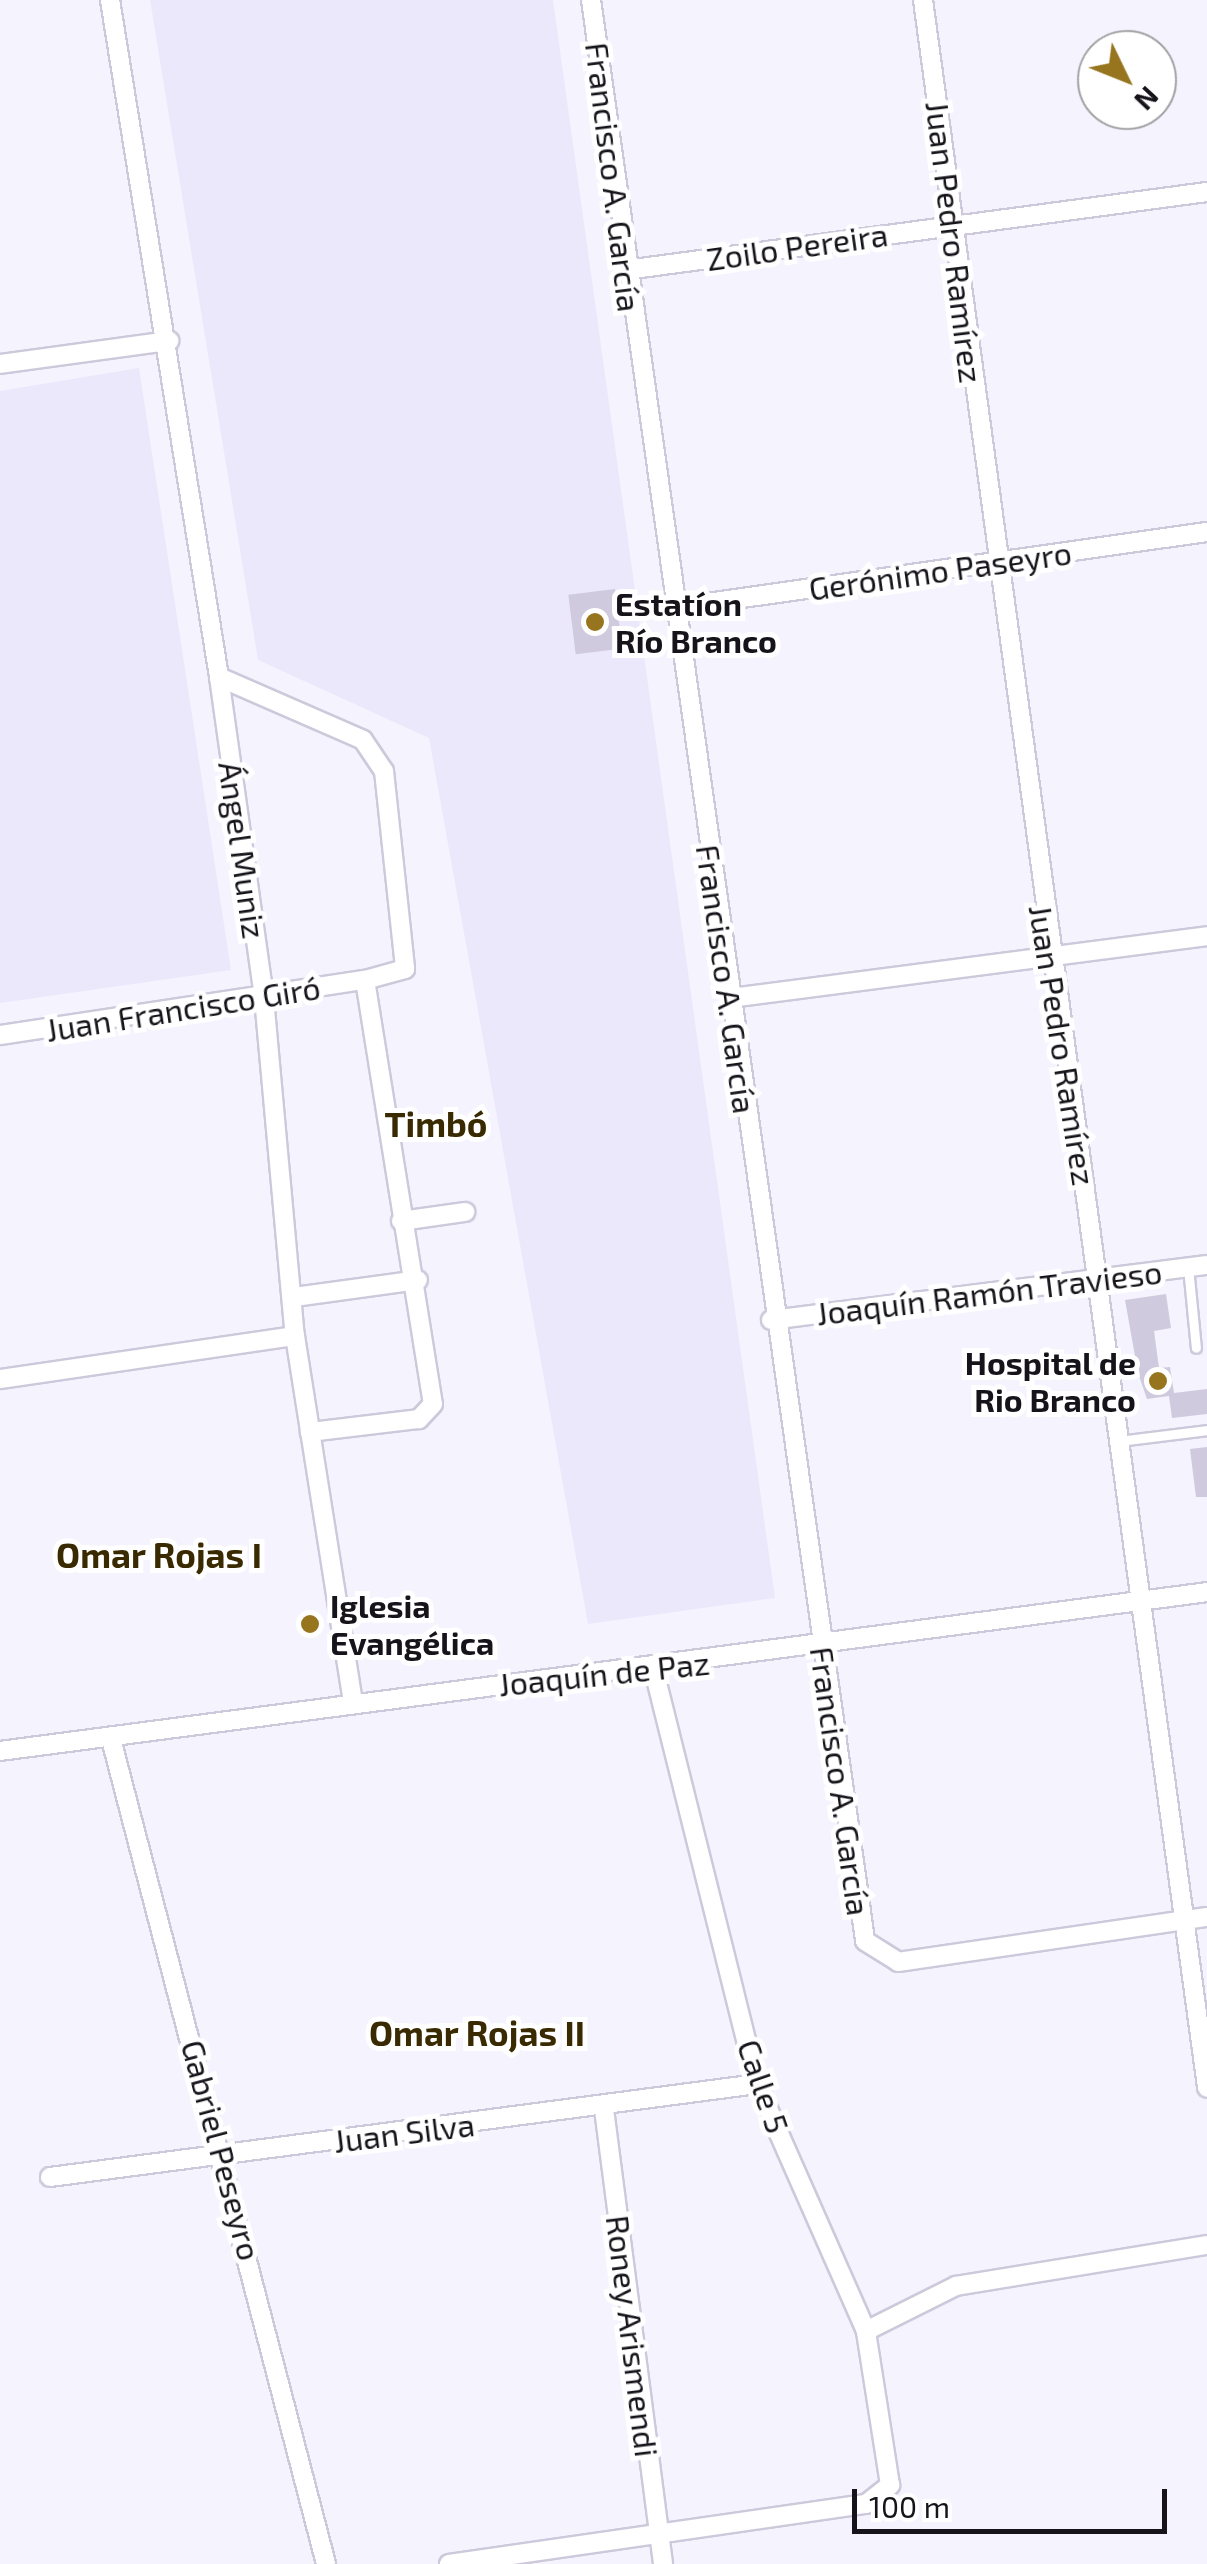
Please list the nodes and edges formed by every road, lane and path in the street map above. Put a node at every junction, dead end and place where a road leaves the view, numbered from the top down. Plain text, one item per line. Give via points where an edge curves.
1 (110, 0) edge
2 (592, 0) edge
3 (924, 0) edge
4 (1207, 192) edge
5 (952, 224) junction
6 (626, 270) junction
7 (169, 341) junction
8 (0, 364) edge
9 (1207, 532) edge
10 (996, 562) junction
11 (672, 608) junction
12 (220, 677) junction
13 (1207, 936) edge
14 (1048, 958) junction
15 (365, 980) junction
16 (264, 998) junction
17 (731, 998) junction
18 (0, 1035) edge
19 (464, 1212) dead end
20 (401, 1221) junction
21 (1198, 1266) edge
22 (418, 1280) junction
23 (1100, 1280) junction
24 (294, 1297) junction
25 (771, 1320) junction
26 (295, 1336) junction
27 (1196, 1348) dead end
28 (0, 1378) edge
29 (1207, 1430) edge
30 (310, 1432) junction
31 (1116, 1442) junction
32 (1207, 1592) edge
33 (1140, 1602) junction
34 (822, 1647) junction
35 (653, 1667) junction
36 (353, 1702) junction
37 (110, 1739) junction
38 (0, 1751) edge
39 (1207, 1918) edge
40 (1184, 1920) junction
41 (757, 2084) junction
42 (1207, 2088) edge
43 (604, 2109) junction
44 (224, 2152) junction
45 (50, 2177) dead end
46 (1207, 2245) edge
47 (866, 2331) junction
48 (658, 2529) junction
49 (326, 2564) edge
50 (449, 2564) edge
51 (664, 2564) edge

1 - 7 street, Ángel Muniz
2 - 6 street, Francisco A. García
3 - 5 street, Juan Pedro Ramírez
4 - 5 street, Zoilo Pereira
5 - 6 street, Zoilo Pereira
5 - 10 street, Juan Pedro Ramírez
6 - 11 street, Francisco A. García
7 - 8 street
7 - 12 street, Ángel Muniz
9 - 10 street, Gerónimo Paseyro
10 - 11 street, Gerónimo Paseyro
10 - 14 street, Juan Pedro Ramírez
11 - 17 street, Francisco A. García
12 - 15 street, Juan Francisco Giró via 374,750 405,969
12 - 16 street, Ángel Muniz
13 - 14 street
14 - 17 street
14 - 23 street, Juan Pedro Ramírez
15 - 16 street, Juan Francisco Giró
15 - 20 street
16 - 18 street, Juan Francisco Giró
16 - 24 street, Ángel Muniz
17 - 25 street, Francisco A. García
19 - 20 street
20 - 22 street
21 - 23 street, Joaquín Ramón Travieso
21 - 27 lane
22 - 24 street
22 - 30 street via 433,1404 419,1419
23 - 25 street, Joaquín Ramón Travieso
23 - 31 street, Juan Pedro Ramírez
24 - 26 street, Ángel Muniz
25 - 34 street, Francisco A. García
26 - 28 street
26 - 30 street, Ángel Muniz
29 - 31 lane
30 - 36 street, Ángel Muniz
31 - 33 street, Juan Pedro Ramírez
32 - 33 street, Joaquín de Paz
33 - 34 street, Joaquín de Paz
33 - 40 street, Juan Pedro Ramírez
34 - 35 street, Joaquín de Paz
34 - 40 street, Francisco A. García via 861,1925 876,1954 898,1962
35 - 36 street, Joaquín de Paz
35 - 41 street, Calle 5
36 - 37 street, Joaquín de Paz
37 - 38 street, Joaquín de Paz
37 - 44 street, Gabriel Peseyro
39 - 40 street
40 - 42 street, Juan Pedro Ramírez
41 - 43 street, Juan Silva
41 - 47 street, Calle 5
43 - 44 street, Juan Silva
43 - 48 street, Roney Arismendi
44 - 45 street, Juan Silva
44 - 49 street, Gabriel Peseyro
46 - 47 street via 956,2286
47 - 48 street, Calle 5 via 889,2470 884,2495
48 - 50 street
48 - 51 street, Roney Arismendi

